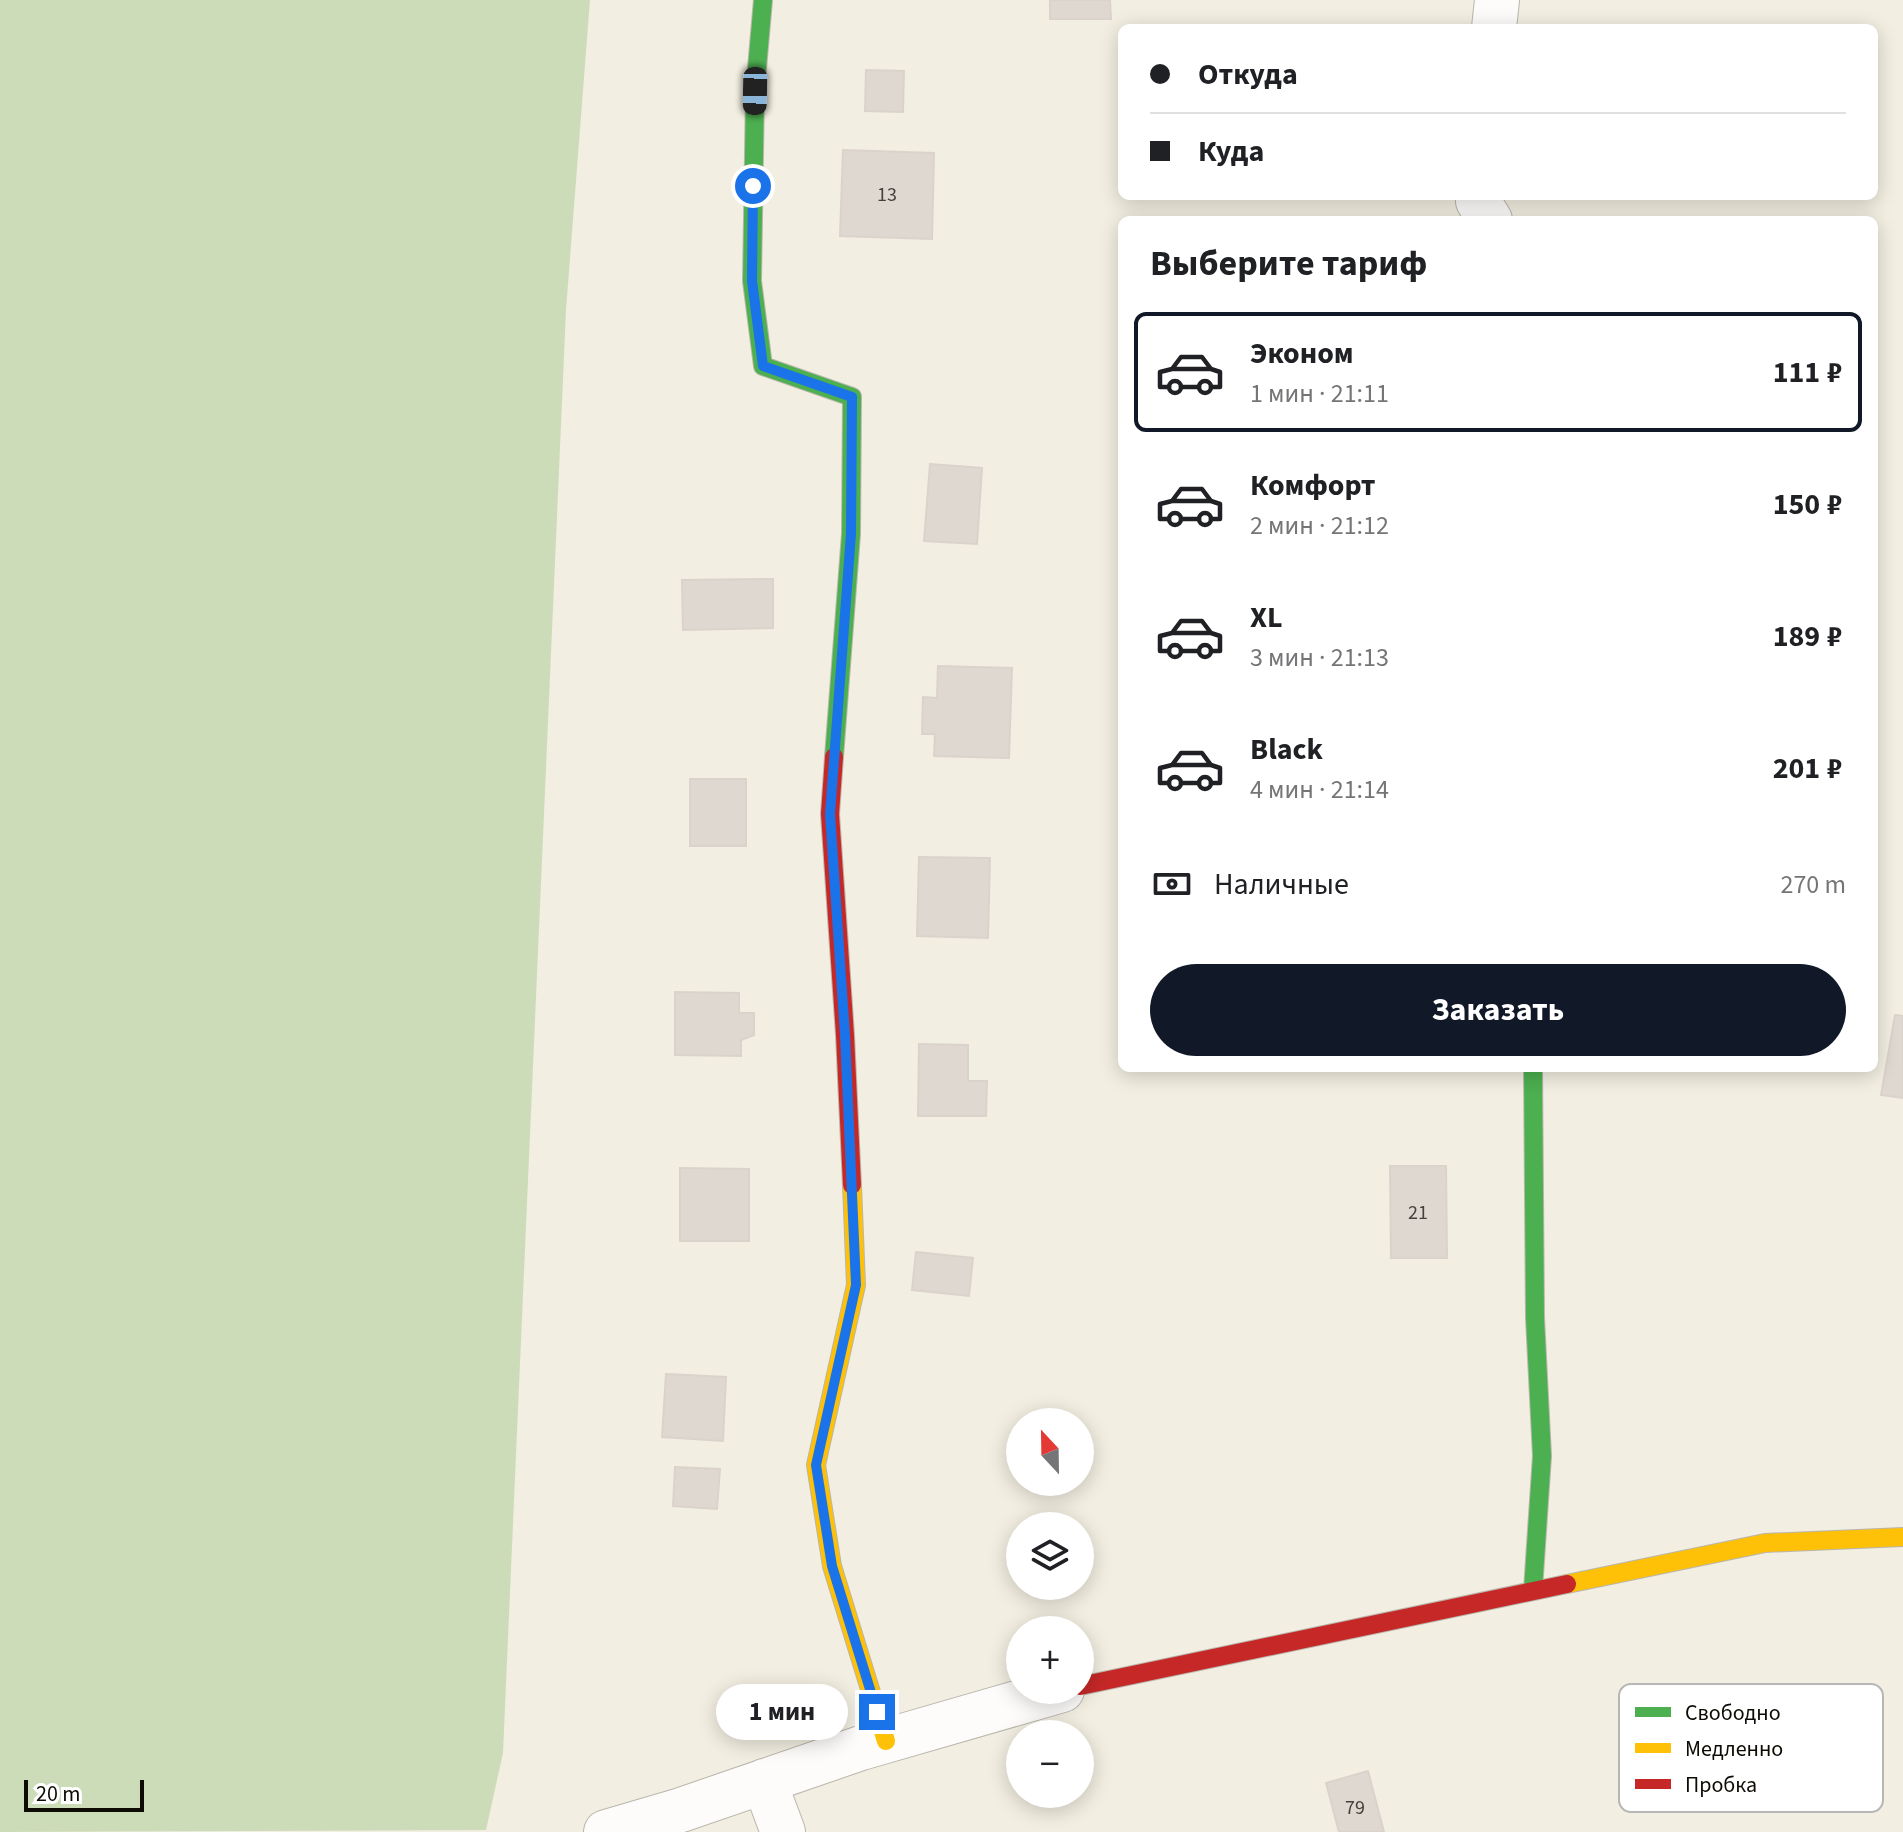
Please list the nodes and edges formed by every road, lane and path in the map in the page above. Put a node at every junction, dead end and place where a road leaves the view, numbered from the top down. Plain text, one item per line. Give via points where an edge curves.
1 (763, 0) edge
2 (1497, 0) edge
3 (1494, 24) edge
4 (1533, 1072) edge
5 (1903, 1537) edge
6 (1533, 1590) junction
7 (1094, 1683) edge
8 (1014, 1704) edge
9 (886, 1741) junction
10 (764, 1781) junction
11 (606, 1832) edge
12 (783, 1832) edge

1 - 9 street via 755,91 752,281 763,366 852,397 851,534 830,814 856,1285 816,1465 832,1566
2 - 3 street
4 - 6 street via 1542,1456
5 - 6 street via 1765,1543
6 - 7 street
8 - 9 street
9 - 10 street
10 - 11 street
10 - 12 street

